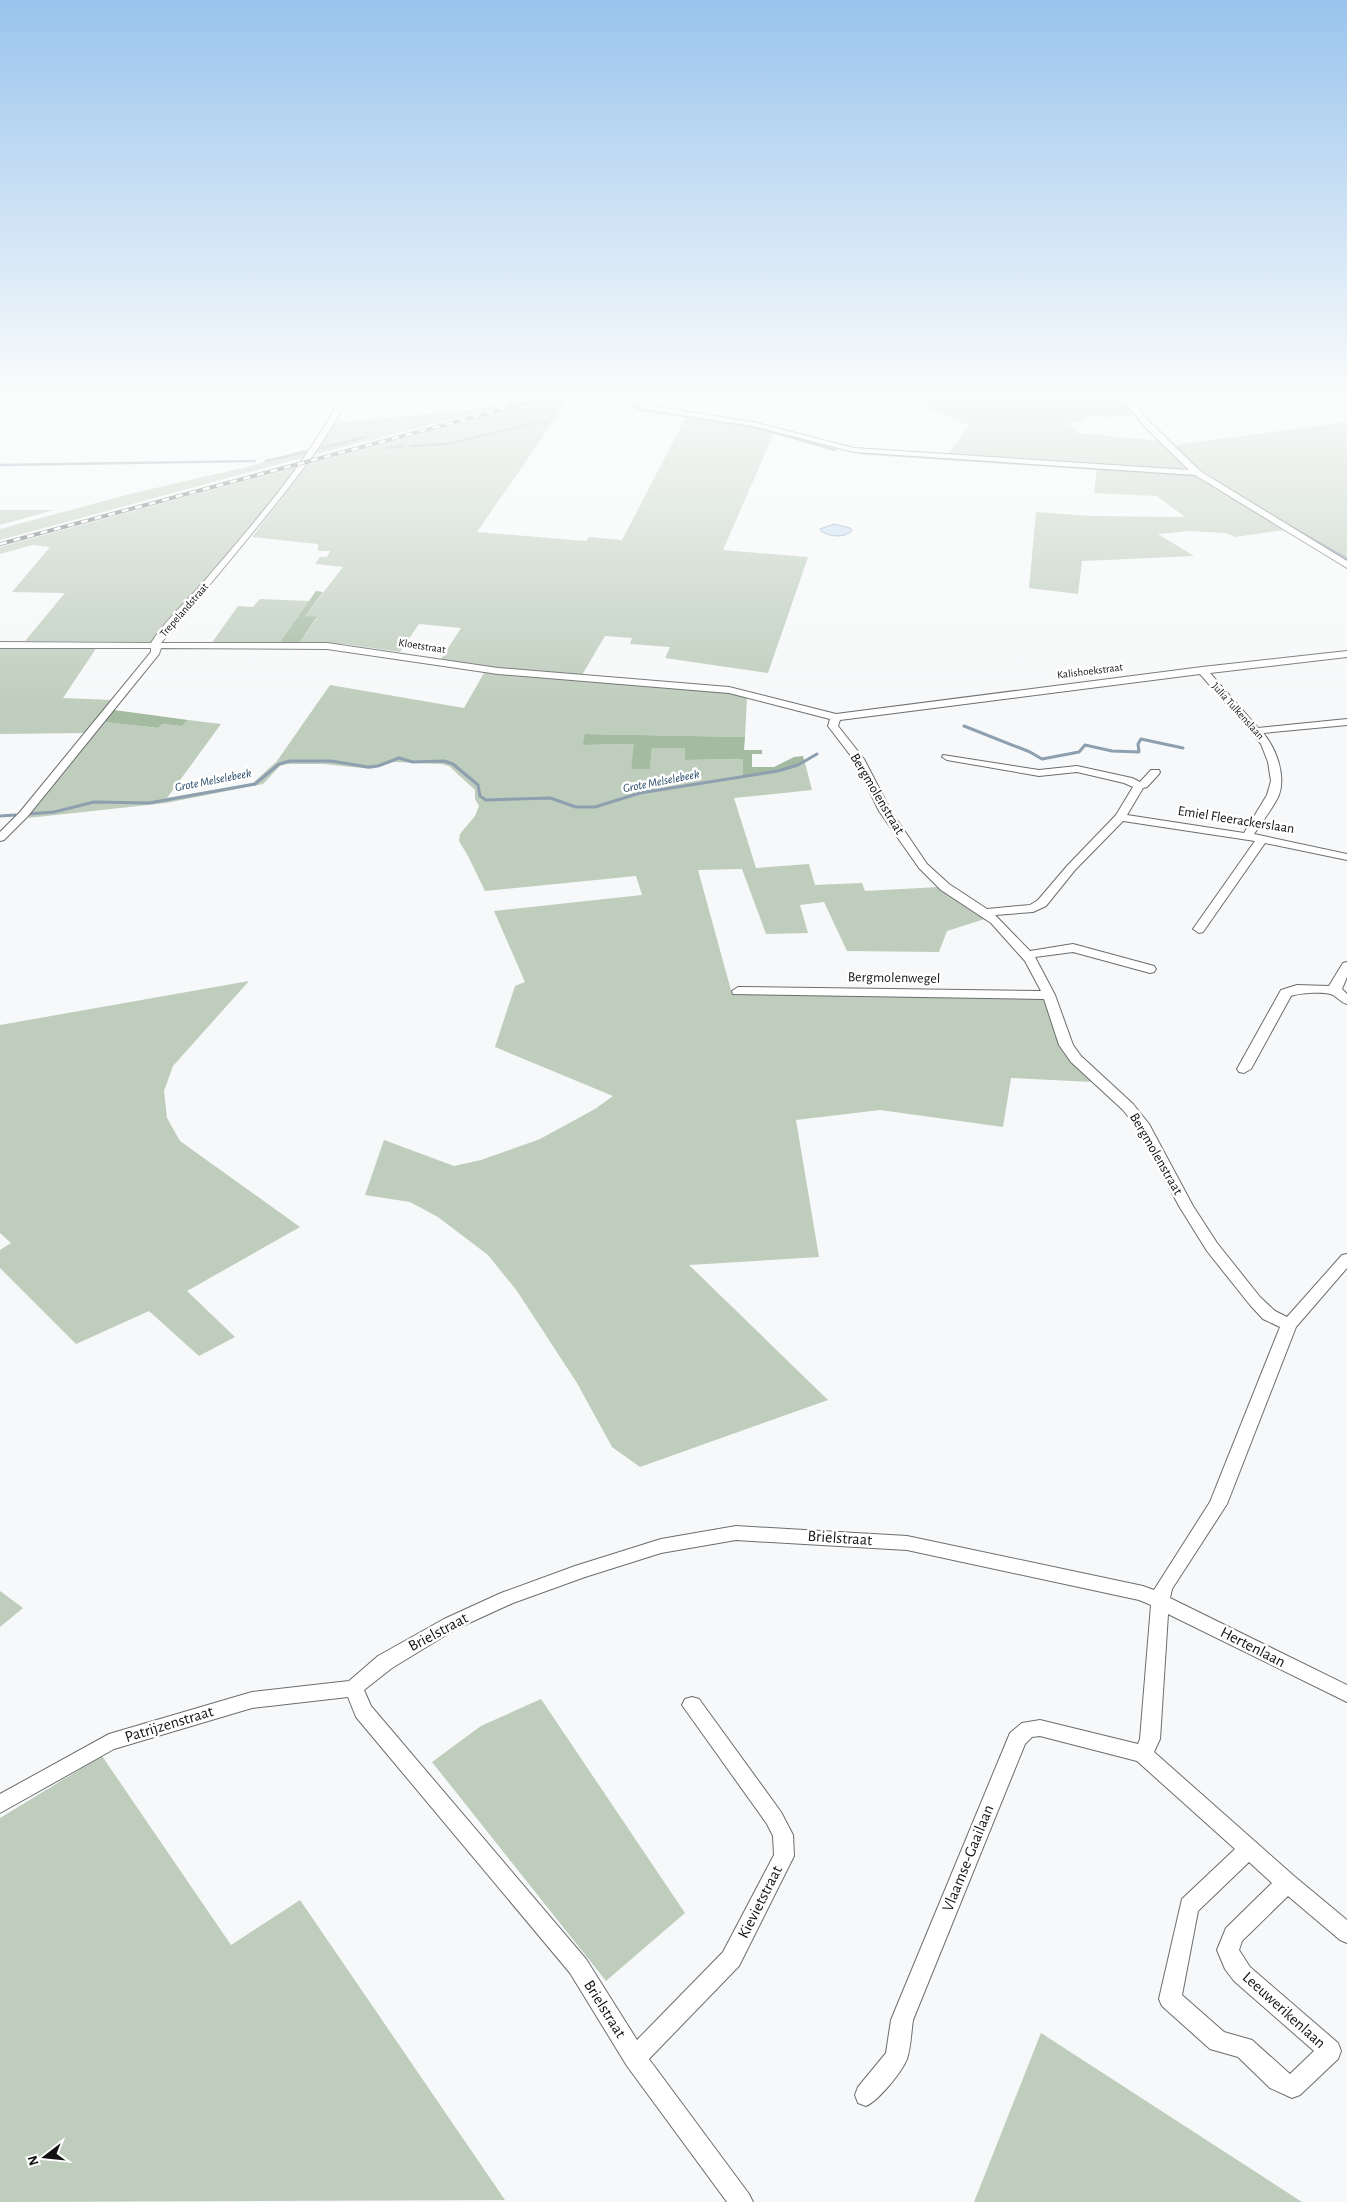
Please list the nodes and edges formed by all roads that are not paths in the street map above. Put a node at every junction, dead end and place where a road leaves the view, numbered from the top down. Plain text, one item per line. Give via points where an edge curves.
1 (273, 502) edge
2 (1244, 502) edge
3 (1347, 565) edge
4 (0, 645) edge
5 (156, 646) junction
6 (1347, 654) edge
7 (1202, 670) junction
8 (836, 717) junction
9 (1347, 722) edge
10 (1256, 731) junction
11 (947, 757) dead end
12 (1155, 772) dead end
13 (1138, 786) junction
14 (1120, 817) junction
15 (1247, 836) junction
16 (0, 838) edge
17 (1262, 839) junction
18 (1347, 857) edge
19 (986, 914) junction
20 (1199, 929) dead end
21 (1027, 955) junction
22 (1347, 966) edge
23 (1150, 968) dead end
24 (1335, 990) junction
25 (738, 991) dead end
26 (1049, 995) junction
27 (1347, 1000) edge
28 (1244, 1069) dead end
29 (1347, 1259) edge
30 (1289, 1325) junction
31 (1160, 1600) junction
32 (354, 1688) junction
33 (1347, 1694) edge
34 (692, 1705) dead end
35 (1143, 1754) junction
36 (0, 1804) edge
37 (1249, 1848) junction
38 (1287, 1883) junction
39 (1347, 1933) edge
40 (635, 2058) junction
41 (866, 2095) dead end
42 (741, 2202) edge

1 - 5 street, Trepelandstraat via 156,642
2 - 3 street
4 - 5 street, Kloetstraat
5 - 8 street, Kloetstraat via 328,646 498,671 729,690
5 - 16 street, Trepelandstraat via 156,652 24,814
6 - 7 street, Kalishoekstraat
7 - 8 street, Kalishoekstraat
7 - 10 street, Julia Tulkenslaan
8 - 19 street, Bergmolenstraat via 833,726 859,759 885,811 923,866 945,887
9 - 10 street
10 - 15 street, Julia Tulkenslaan via 1266,743 1276,781 1273,795
11 - 13 street via 1040,773 1077,769 1128,780
12 - 13 street
13 - 14 street
14 - 15 street, Emiel Fleerackerslaan
14 - 19 street via 1042,903 1033,908
15 - 17 street, Emiel Fleerackerslaan
17 - 18 street, Emiel Fleerackerslaan
17 - 20 street
19 - 21 street, Bergmolenstraat via 1006,930
21 - 23 street via 1073,948
21 - 26 street, Bergmolenstraat
22 - 24 street
24 - 27 street
24 - 28 street via 1298,989 1286,993
25 - 26 street, Bergmolenwegel
26 - 30 street, Bergmolenstraat via 1066,1045 1144,1127 1212,1247 1261,1308
29 - 30 street
30 - 31 street via 1218,1504 1164,1587
31 - 32 street, Brielstraat via 1143,1593 907,1543 736,1533 661,1546 506,1598 450,1624 385,1662
31 - 33 street, Hertenlaan
31 - 35 street via 1150,1739
32 - 36 street, Patrijzenstraat via 252,1700 109,1742
32 - 40 street, Brielstraat via 362,1711 578,1966
34 - 40 street, Kievietstraat via 774,1818 782,1835 784,1856 731,1959
35 - 37 street
35 - 41 street, Vlaamse-Gaailaan via 1040,1728 1021,1734 902,2020 896,2058
37 - 38 street
37 - 38 street, Leeuwerikenlaan via 1189,1906 1170,1999 1218,2041 1244,2048 1278,2080 1292,2087 1330,2052 1242,1974 1228,1950 1233,1935
38 - 39 street
40 - 42 street, Brielstraat

